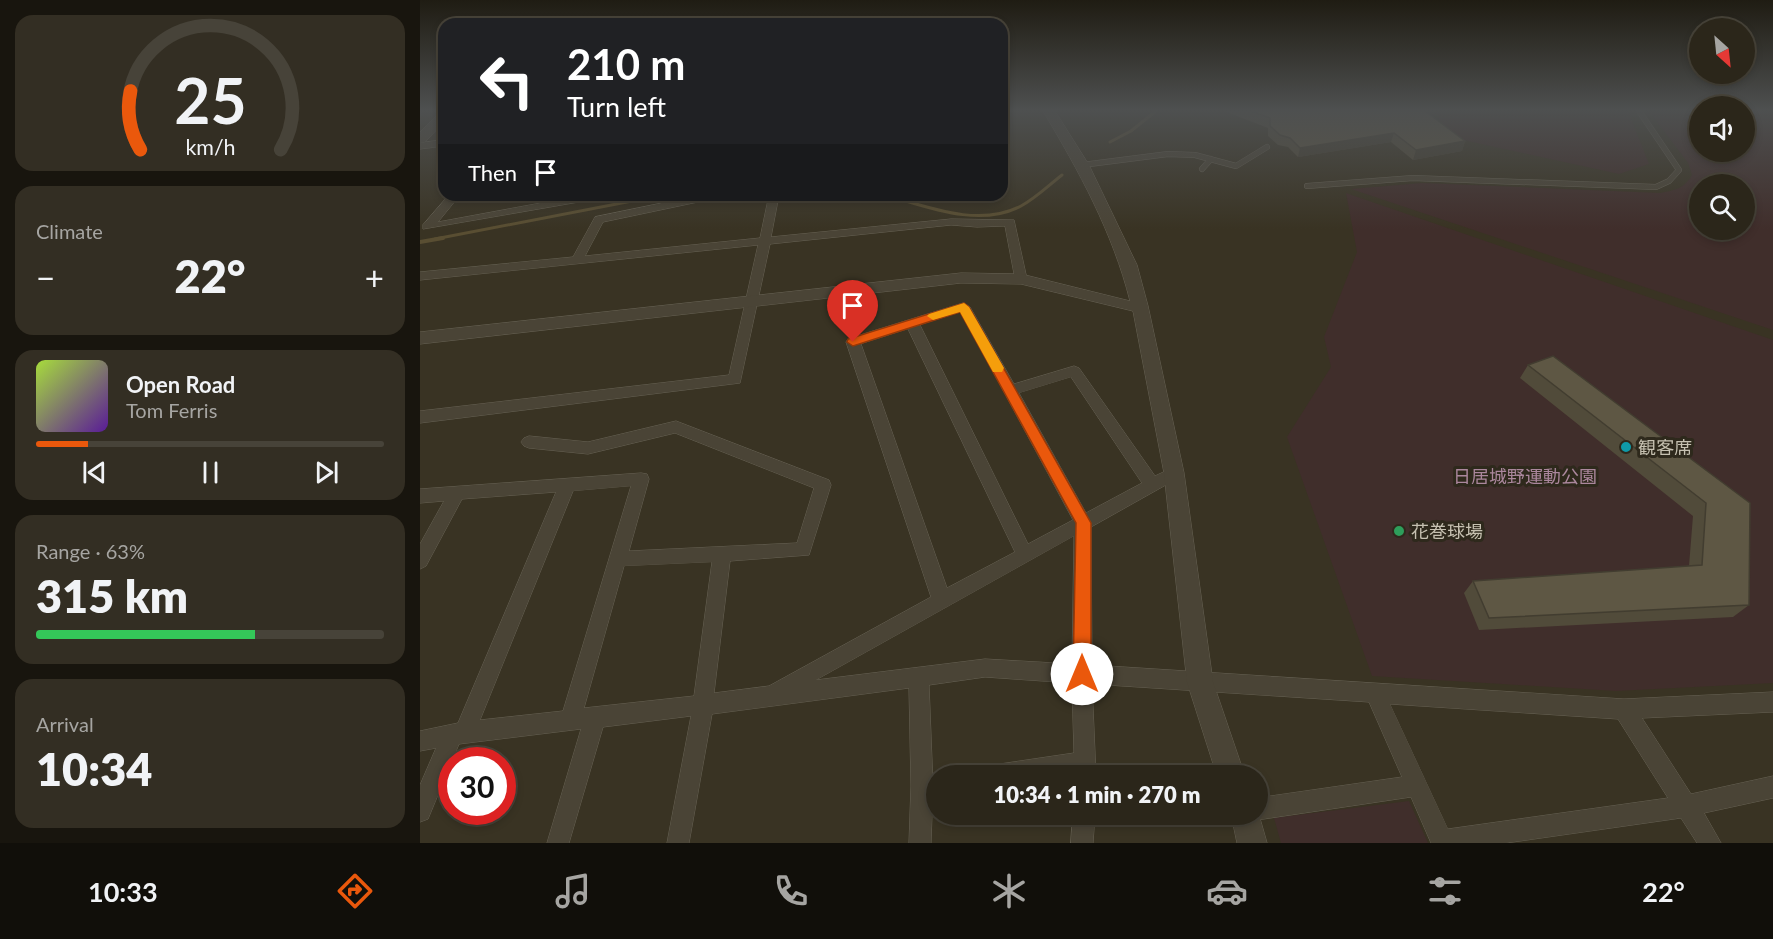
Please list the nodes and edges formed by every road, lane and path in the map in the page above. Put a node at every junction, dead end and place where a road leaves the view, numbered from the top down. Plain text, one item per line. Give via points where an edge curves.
1 (1073, 150) edge
2 (1262, 150) edge
3 (1666, 150) edge
4 (1211, 159) junction
5 (1082, 165) junction
6 (1202, 169) dead end
7 (1307, 186) dead end
8 (450, 201) edge
9 (569, 201) edge
10 (688, 201) edge
11 (773, 201) edge
12 (765, 240) junction
13 (578, 260) junction
14 (420, 276) edge
15 (1021, 279) junction
16 (753, 300) junction
17 (1140, 306) junction
18 (912, 323) junction
19 (420, 338) edge
20 (1010, 390) junction
21 (420, 417) edge
22 (529, 442) dead end
23 (1174, 473) junction
24 (567, 485) junction
25 (1152, 485) junction
26 (457, 493) junction
27 (420, 496) edge
28 (1083, 523) junction
29 (722, 554) junction
30 (1025, 555) junction
31 (617, 559) junction
32 (420, 561) edge
33 (942, 601) junction
34 (1082, 674) junction
35 (919, 676) junction
36 (1200, 682) junction
37 (1376, 693) junction
38 (770, 695) junction
39 (1773, 702) edge
40 (703, 705) junction
41 (1624, 709) junction
42 (595, 718) junction
43 (570, 720) junction
44 (458, 733) junction
45 (420, 741) edge
46 (927, 765) edge
47 (1086, 765) edge
48 (1228, 765) edge
49 (1415, 786) junction
50 (1773, 787) edge
51 (926, 804) edge
52 (1686, 806) junction
53 (1268, 807) edge
54 (420, 811) edge
55 (1084, 825) edge
56 (1248, 825) edge
57 (1443, 842) edge
58 (558, 843) edge
59 (678, 843) edge
60 (920, 843) edge
61 (1083, 843) edge
62 (1252, 843) edge
63 (1710, 843) edge

1 - 5 street
2 - 4 lane via 1236,166
3 - 7 lane via 1679,170 1656,187 1413,178
4 - 5 lane via 1168,154
4 - 6 lane
5 - 17 street via 1129,265
8 - 9 street via 427,227
10 - 13 street via 599,219
11 - 12 street
12 - 13 street
12 - 15 street via 951,222 1010,222
12 - 16 street
13 - 14 street
15 - 16 street via 961,278
15 - 17 street via 1126,306
16 - 19 street
16 - 21 street via 735,379
17 - 23 street
18 - 20 street via 964,307
18 - 30 street
18 - 33 street via 853,342
20 - 25 street via 1074,371
20 - 28 street
22 - 29 street via 588,448 676,427 823,485 804,550
23 - 25 street
23 - 36 street
24 - 26 street
24 - 31 street via 641,479
24 - 44 street
25 - 28 street
26 - 27 street
26 - 32 street
28 - 30 street
28 - 34 street
29 - 31 street
29 - 40 street
30 - 33 street
31 - 43 street
33 - 38 street
34 - 35 street via 986,668
34 - 36 street
34 - 47 street
35 - 38 street
35 - 46 street
36 - 37 street
36 - 48 street
37 - 41 street
37 - 49 street
38 - 40 street
39 - 41 street
40 - 42 street
40 - 59 street
41 - 52 street
42 - 43 street
42 - 58 street
43 - 44 street
44 - 45 street
44 - 54 street
49 - 53 street
49 - 57 street
50 - 52 street
51 - 60 street
52 - 57 street
52 - 63 street
55 - 61 street
56 - 62 street

